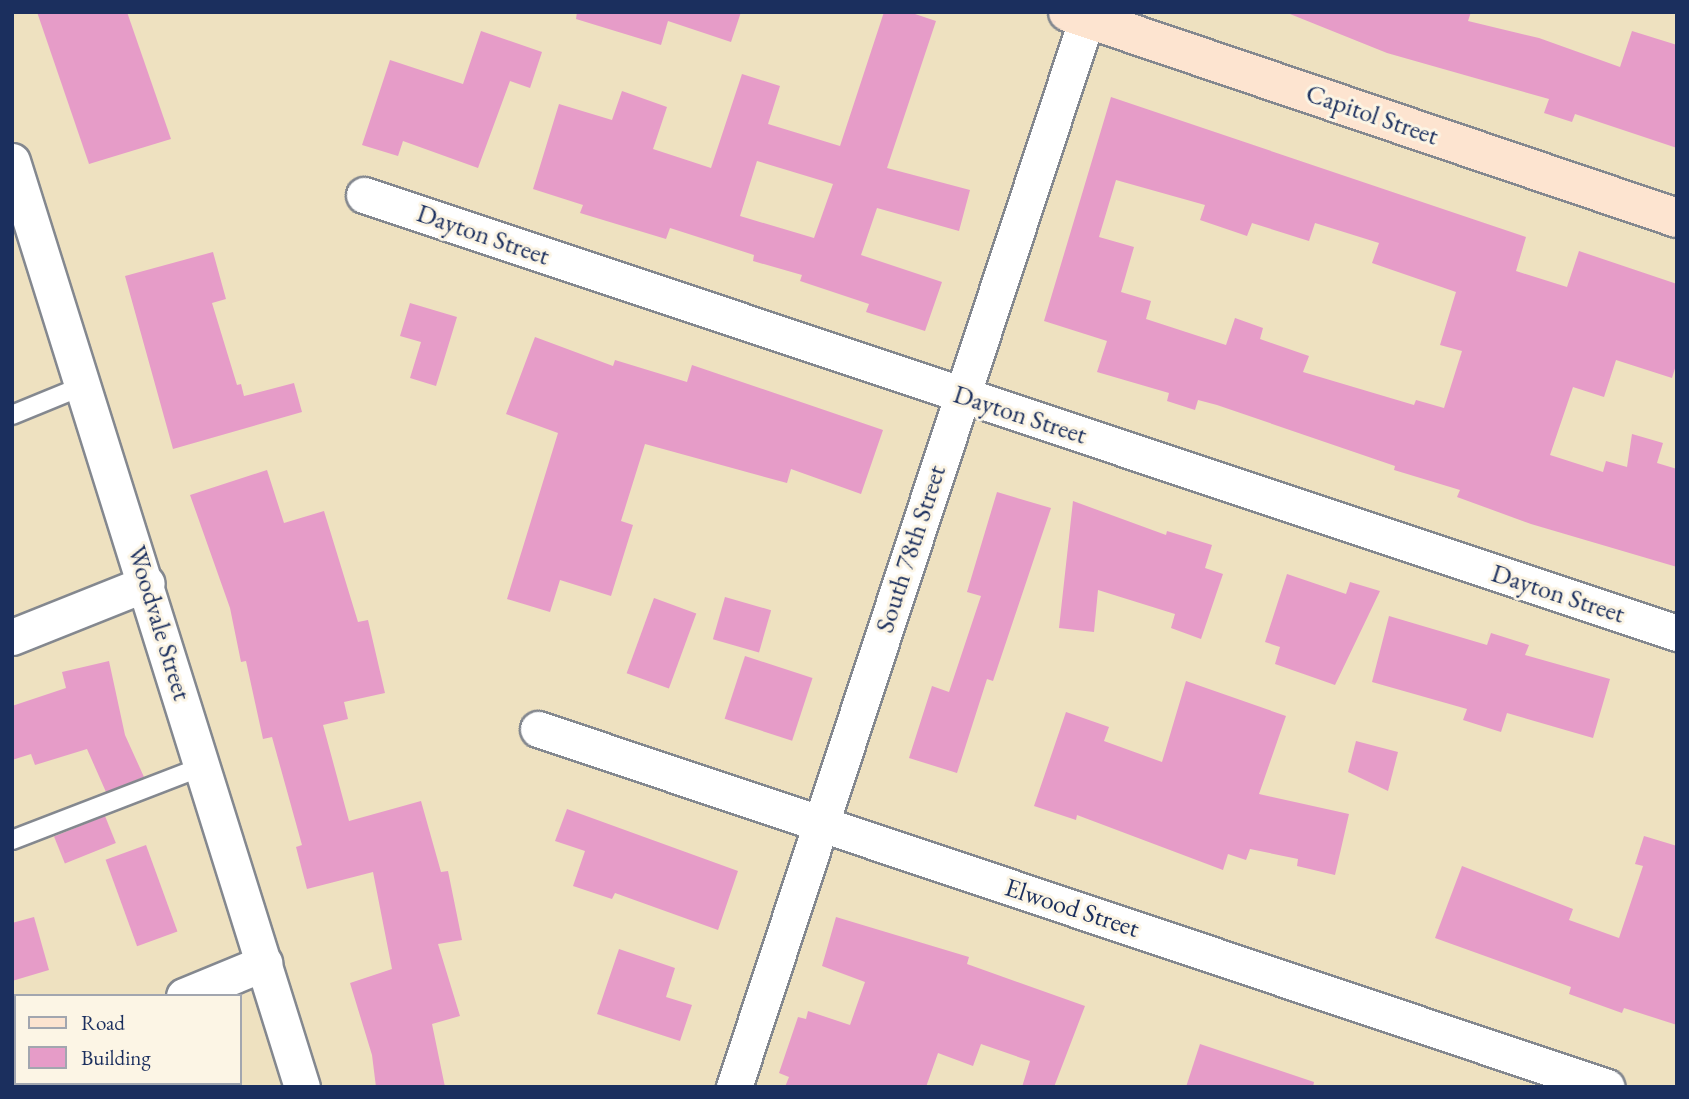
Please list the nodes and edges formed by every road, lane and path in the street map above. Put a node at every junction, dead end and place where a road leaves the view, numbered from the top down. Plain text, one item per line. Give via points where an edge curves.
1 (1081, 14) edge
2 (12, 161) edge
3 (364, 195) dead end
4 (19, 200) edge
5 (1677, 218) edge
6 (85, 385) junction
7 (960, 395) junction
8 (12, 415) edge
9 (147, 583) junction
10 (1677, 633) edge
11 (12, 637) edge
12 (538, 729) dead end
13 (204, 766) junction
14 (823, 825) junction
15 (12, 840) edge
16 (264, 963) junction
17 (189, 994) edge
18 (302, 1087) edge
19 (734, 1087) edge
20 (1607, 1087) edge

1 - 5 street, Capitol Street
1 - 7 street, South 78th Street
2 - 4 street, Woodvale Street
3 - 7 street, Dayton Street
4 - 6 street, Woodvale Street
6 - 8 lane
6 - 9 street, Woodvale Street
7 - 10 street, Dayton Street
7 - 14 street, South 78th Street
9 - 11 street
9 - 13 street, Woodvale Street
12 - 14 street, Elwood Street
13 - 15 lane
13 - 16 street, Woodvale Street
14 - 19 street, South 78th Street
14 - 20 street, Elwood Street
16 - 17 street
16 - 18 street, Woodvale Street

